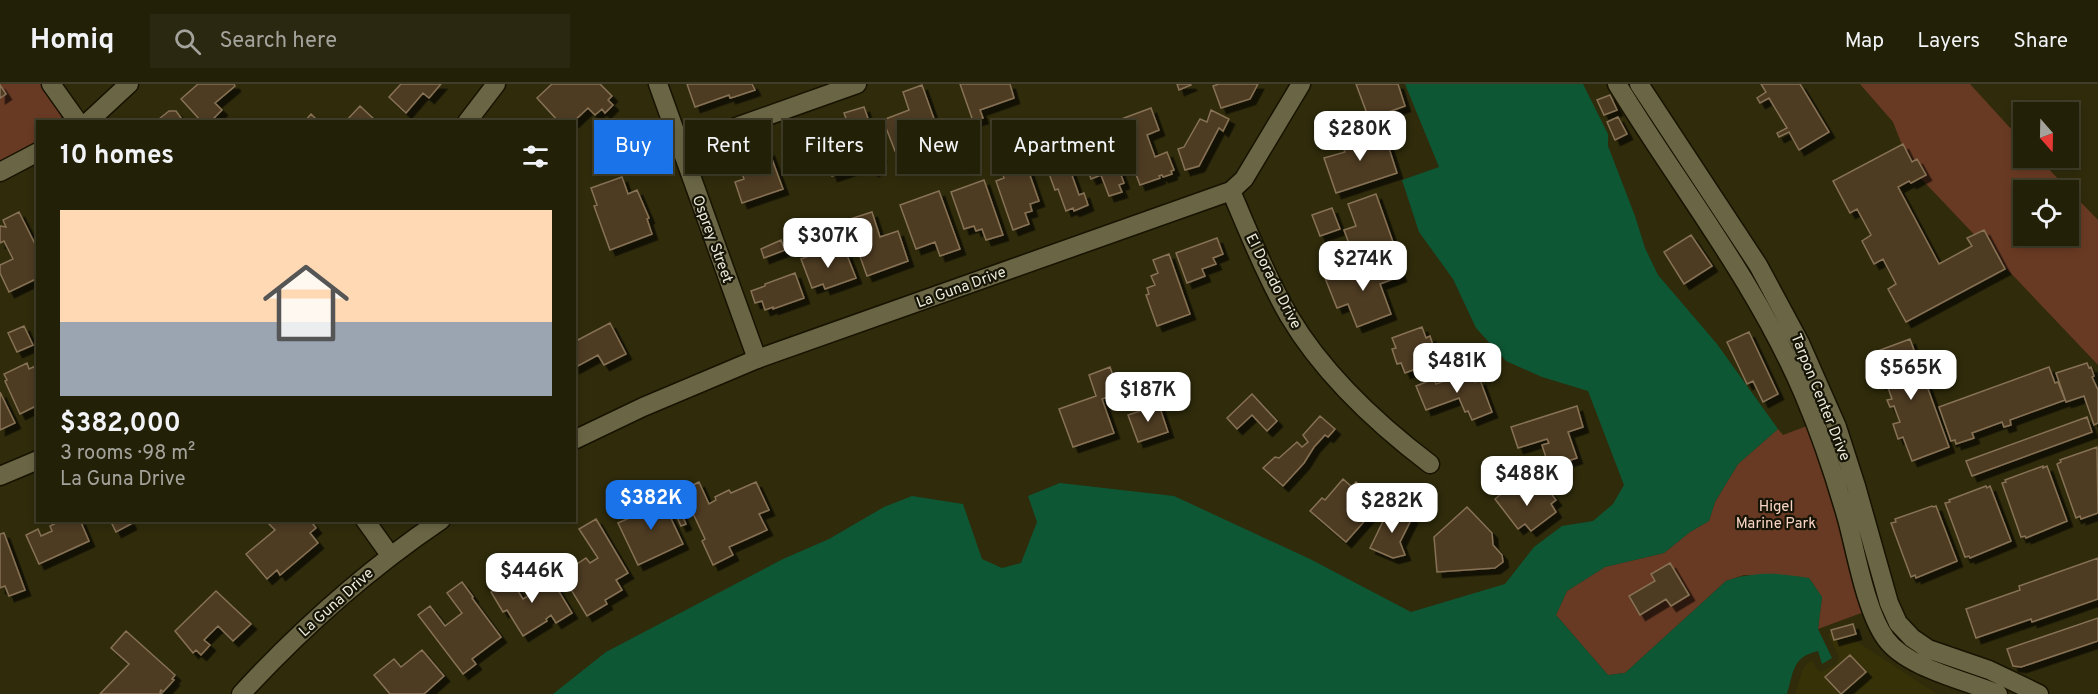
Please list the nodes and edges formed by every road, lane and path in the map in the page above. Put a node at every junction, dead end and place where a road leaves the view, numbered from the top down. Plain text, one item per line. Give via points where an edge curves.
1 (51, 84) edge
2 (129, 84) edge
3 (496, 84) edge
4 (658, 84) edge
5 (857, 84) edge
6 (1301, 84) edge
7 (1617, 84) edge
8 (1639, 84) edge
9 (77, 120) edge
10 (90, 120) edge
11 (469, 120) edge
12 (680, 147) junction
13 (36, 153) edge
14 (0, 172) edge
15 (1231, 191) junction
16 (757, 359) junction
17 (576, 439) edge
18 (36, 461) edge
19 (1430, 464) dead end
20 (0, 476) edge
21 (366, 522) edge
22 (438, 522) edge
23 (390, 555) junction
24 (241, 694) edge
25 (1998, 694) edge
26 (2039, 694) edge

1 - 9 street
2 - 10 street
3 - 11 street
4 - 12 street, Osprey Street
5 - 12 street
6 - 15 street, La Guna Drive via 1244,179
7 - 25 street, Tarpon Center Drive via 1740,271 1790,363 1827,456 1873,615 1886,640 1914,662
8 - 26 street, Tarpon Center Drive via 1787,316 1840,436 1898,623 1928,649 1989,670
12 - 16 street, Osprey Street
13 - 14 street
15 - 16 street, La Guna Drive
15 - 19 street, El Dorado Drive via 1276,294 1311,349 1368,413
16 - 17 street, La Guna Drive
18 - 20 street
21 - 23 street
22 - 23 street, La Guna Drive
23 - 24 street, La Guna Drive via 321,613

